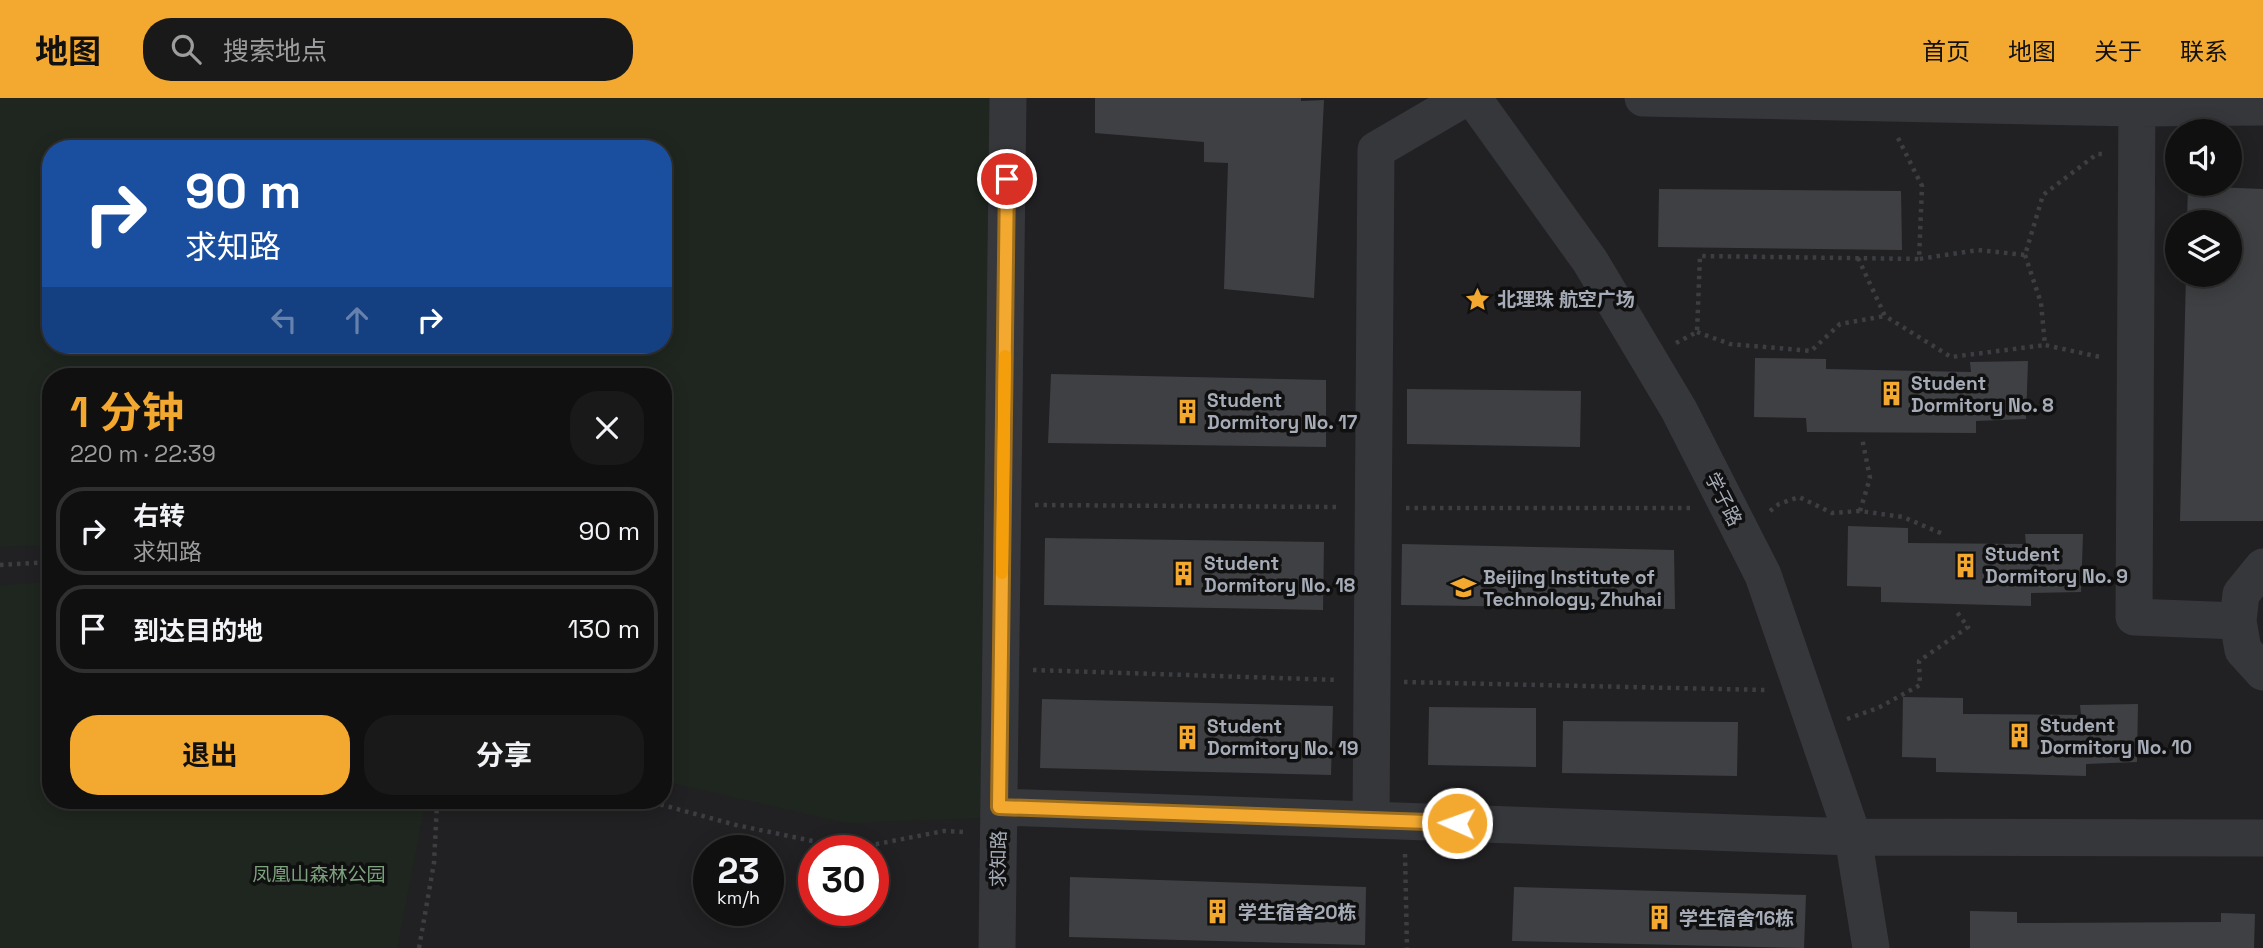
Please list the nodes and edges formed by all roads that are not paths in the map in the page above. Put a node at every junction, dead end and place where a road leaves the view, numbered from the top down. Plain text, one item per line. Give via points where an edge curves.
1 (1008, 98) edge
2 (1465, 98) edge
3 (1473, 98) edge
4 (1643, 98) edge
5 (2137, 103) edge
6 (2263, 107) edge
7 (2263, 567) edge
8 (2238, 621) junction
9 (2263, 672) edge
10 (999, 820) junction
11 (1388, 821) junction
12 (1853, 837) junction
13 (2263, 838) edge
14 (997, 948) edge
15 (1871, 948) edge

1 - 10 street, 求知路
2 - 11 street via 1376,150 1372,681
3 - 12 street, 学子路 via 1590,261 1679,410 1763,575
4 - 5 street
5 - 6 street
5 - 8 street via 2134,617
7 - 8 street via 2241,594
8 - 9 street via 2244,650
10 - 11 street
10 - 14 street, 求知路
11 - 12 street
12 - 13 street
12 - 15 street, 学子路

